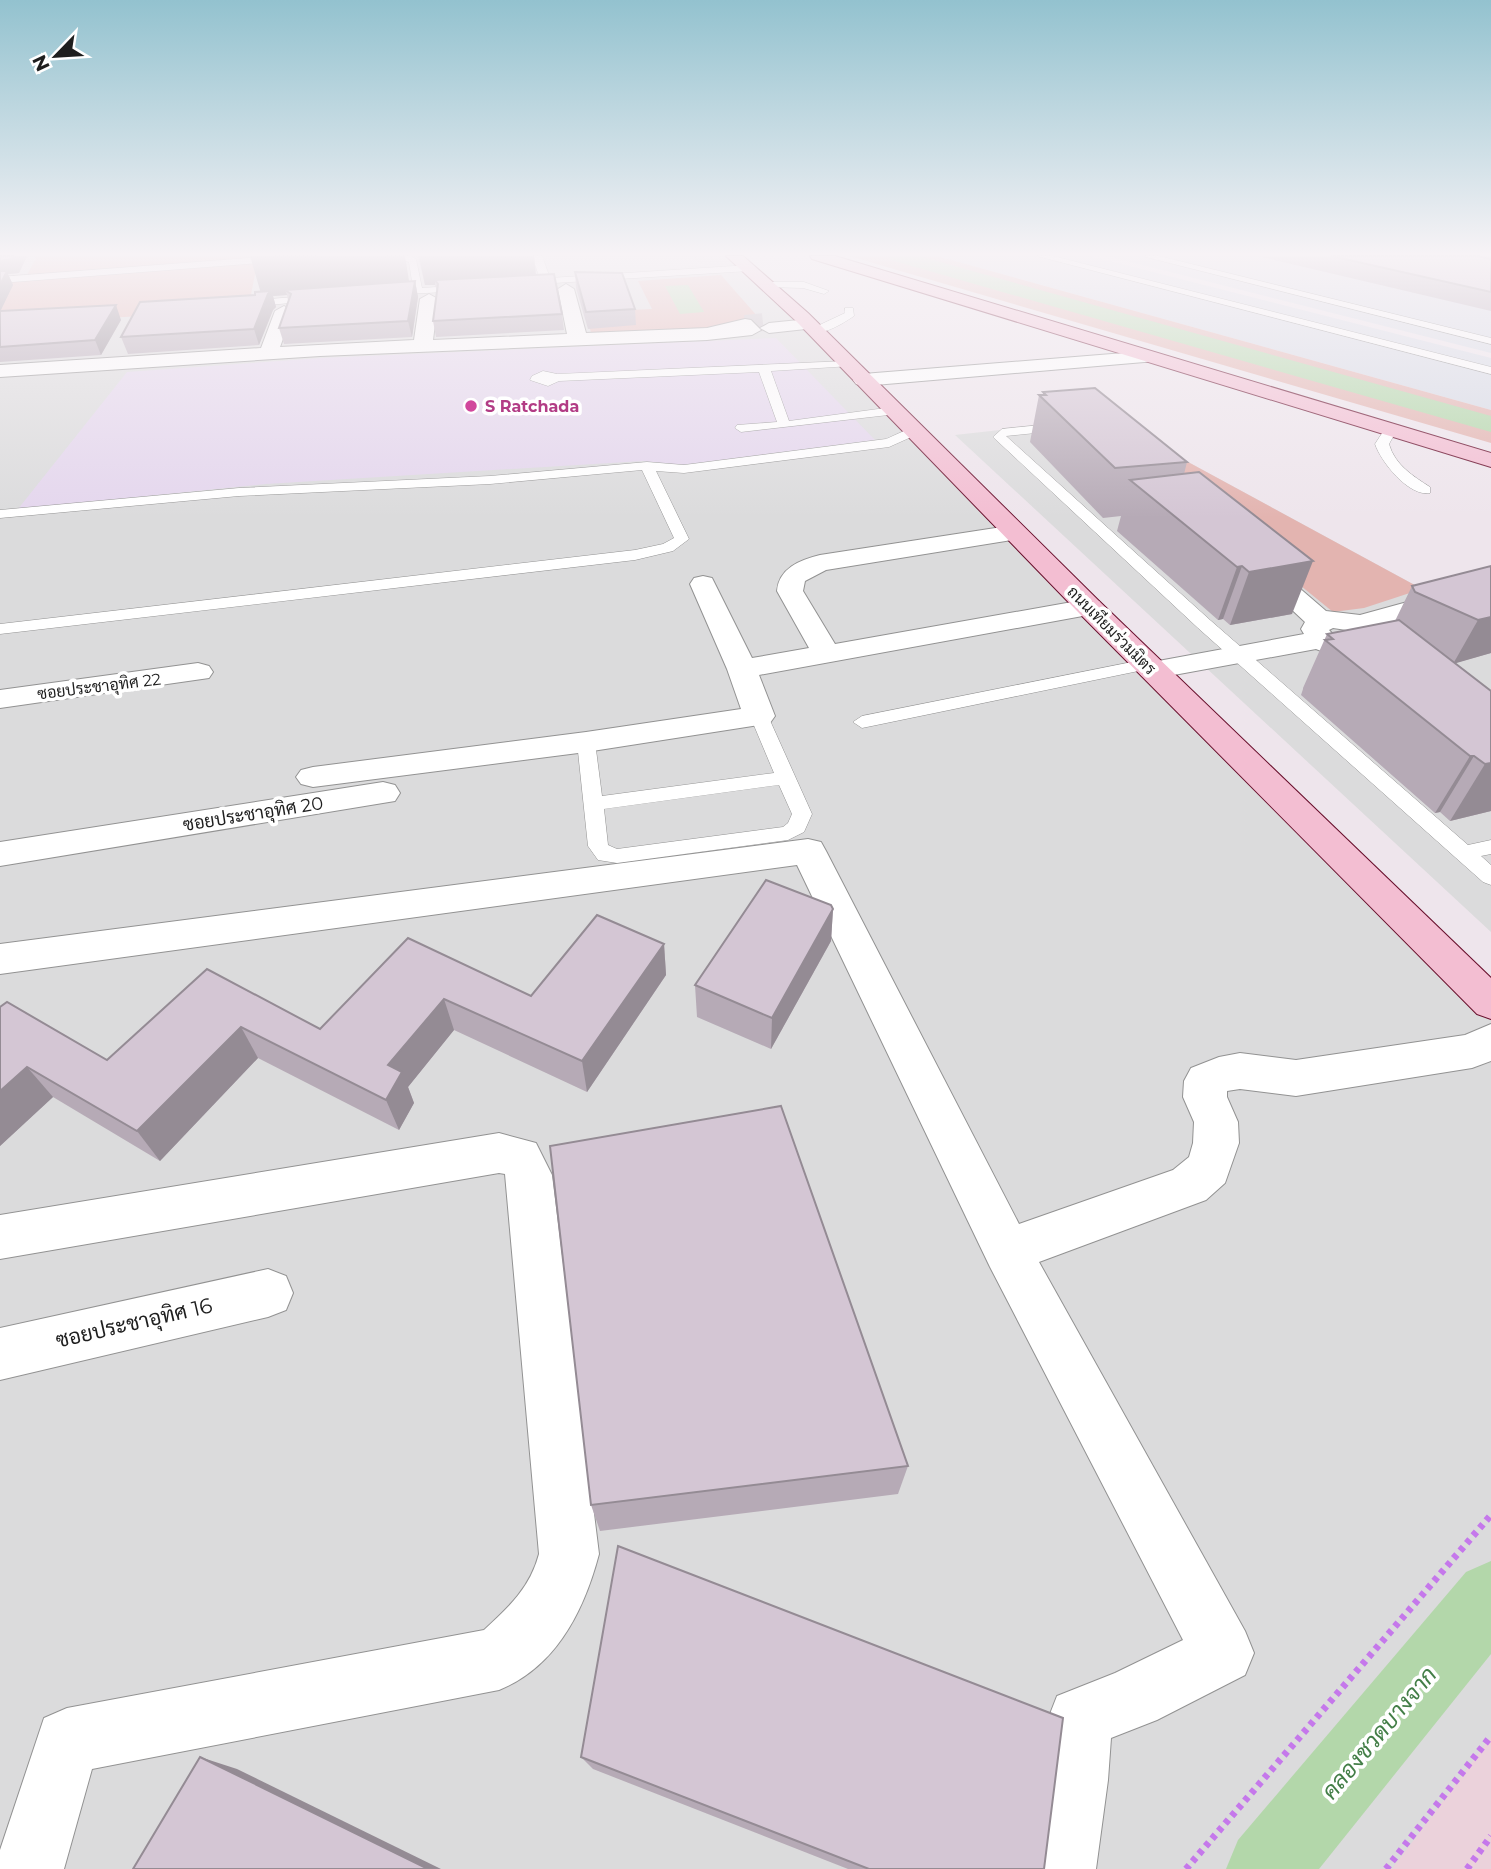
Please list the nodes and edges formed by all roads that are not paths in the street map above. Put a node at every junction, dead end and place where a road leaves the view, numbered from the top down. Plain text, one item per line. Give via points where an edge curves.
1 (122, 343) edge
2 (272, 343) edge
3 (495, 343) edge
4 (827, 343) edge
5 (1103, 343) edge
6 (1383, 343) edge
7 (423, 346) joint
8 (268, 354) junction
9 (1149, 357) junction
10 (110, 364) junction
11 (764, 368) junction
12 (0, 371) edge
13 (1491, 371) edge
14 (855, 372) junction
15 (557, 378) dead end
16 (903, 421) junction
17 (784, 425) junction
18 (1078, 425) edge
19 (741, 428) dead end
20 (1391, 430) junction
21 (1491, 460) edge
22 (647, 466) junction
23 (1425, 490) dead end
24 (0, 514) edge
25 (1120, 523) dead end
26 (1095, 526) junction
27 (1015, 533) junction
28 (1238, 550) edge
29 (703, 584) dead end
30 (1491, 587) edge
31 (1089, 607) junction
32 (0, 629) edge
33 (1321, 631) junction
34 (1364, 638) junction
35 (827, 654) junction
36 (1238, 654) junction
37 (1150, 667) junction
38 (742, 669) junction
39 (198, 673) dead end
40 (1393, 675) edge
41 (0, 699) edge
42 (759, 716) junction
43 (862, 722) dead end
44 (586, 742) junction
45 (506, 774) dead end
46 (313, 777) dead end
47 (787, 778) junction
48 (593, 804) junction
49 (1491, 847) edge
50 (1463, 853) junction
51 (0, 854) edge
52 (1491, 877) edge
53 (0, 959) edge
54 (1491, 1003) edge
55 (1491, 1041) edge
56 (0, 1237) edge
57 (1007, 1251) junction
58 (268, 1293) dead end
59 (0, 1354) edge
60 (29, 1869) edge
61 (1061, 1869) edge

1 - 10 street
2 - 8 street
3 - 7 street
4 - 14 street, ถนนเทียมร่วมมิตร
5 - 9 street
6 - 13 lane
7 - 8 street
8 - 10 street
9 - 14 street
9 - 20 street
10 - 12 street
11 - 14 lane
11 - 15 lane
11 - 17 lane
14 - 16 street, ถนนเทียมร่วมมิตร
16 - 17 lane
16 - 22 lane via 889,443 684,469
16 - 27 street, ถนนเทียมร่วมมิตร
17 - 19 lane
18 - 26 lane via 1002,433 999,437
20 - 21 street
20 - 23 lane via 1382,444 1384,455
22 - 24 lane via 490,481 239,492
22 - 32 lane via 682,538 668,548
25 - 26 lane
26 - 36 lane
27 - 31 street, ถนนเทียมร่วมมิตร
27 - 35 street via 820,563 796,573 790,591
28 - 33 street
29 - 38 street
30 - 34 street
31 - 35 street
31 - 37 street, ถนนเทียมร่วมมิตร
33 - 34 street via 1348,651
33 - 36 street
34 - 40 street
35 - 38 street
36 - 37 street
36 - 50 lane
37 - 43 lane
37 - 54 street, ถนนเทียมร่วมมิตร
38 - 42 street
39 - 41 street, ซอยประชาอุทิศ 22
42 - 44 street
42 - 47 lane
44 - 46 street
44 - 48 lane
45 - 51 street, ซอยประชาอุทิศ 20
47 - 48 lane
47 - 48 lane via 802,814 797,827 788,833 617,856 606,855 598,846
49 - 50 lane
50 - 52 lane
53 - 57 street via 808,851
55 - 57 street via 1472,1051 1296,1078 1240,1071 1219,1075 1206,1081 1205,1097 1216,1122 1209,1169 1189,1185
56 - 60 street via 499,1153 520,1157 529,1175 569,1554 561,1587 543,1618 499,1659 67,1741
57 - 61 street via 1223,1653 1080,1719
58 - 59 street, ซอยประชาอุทิศ 16

